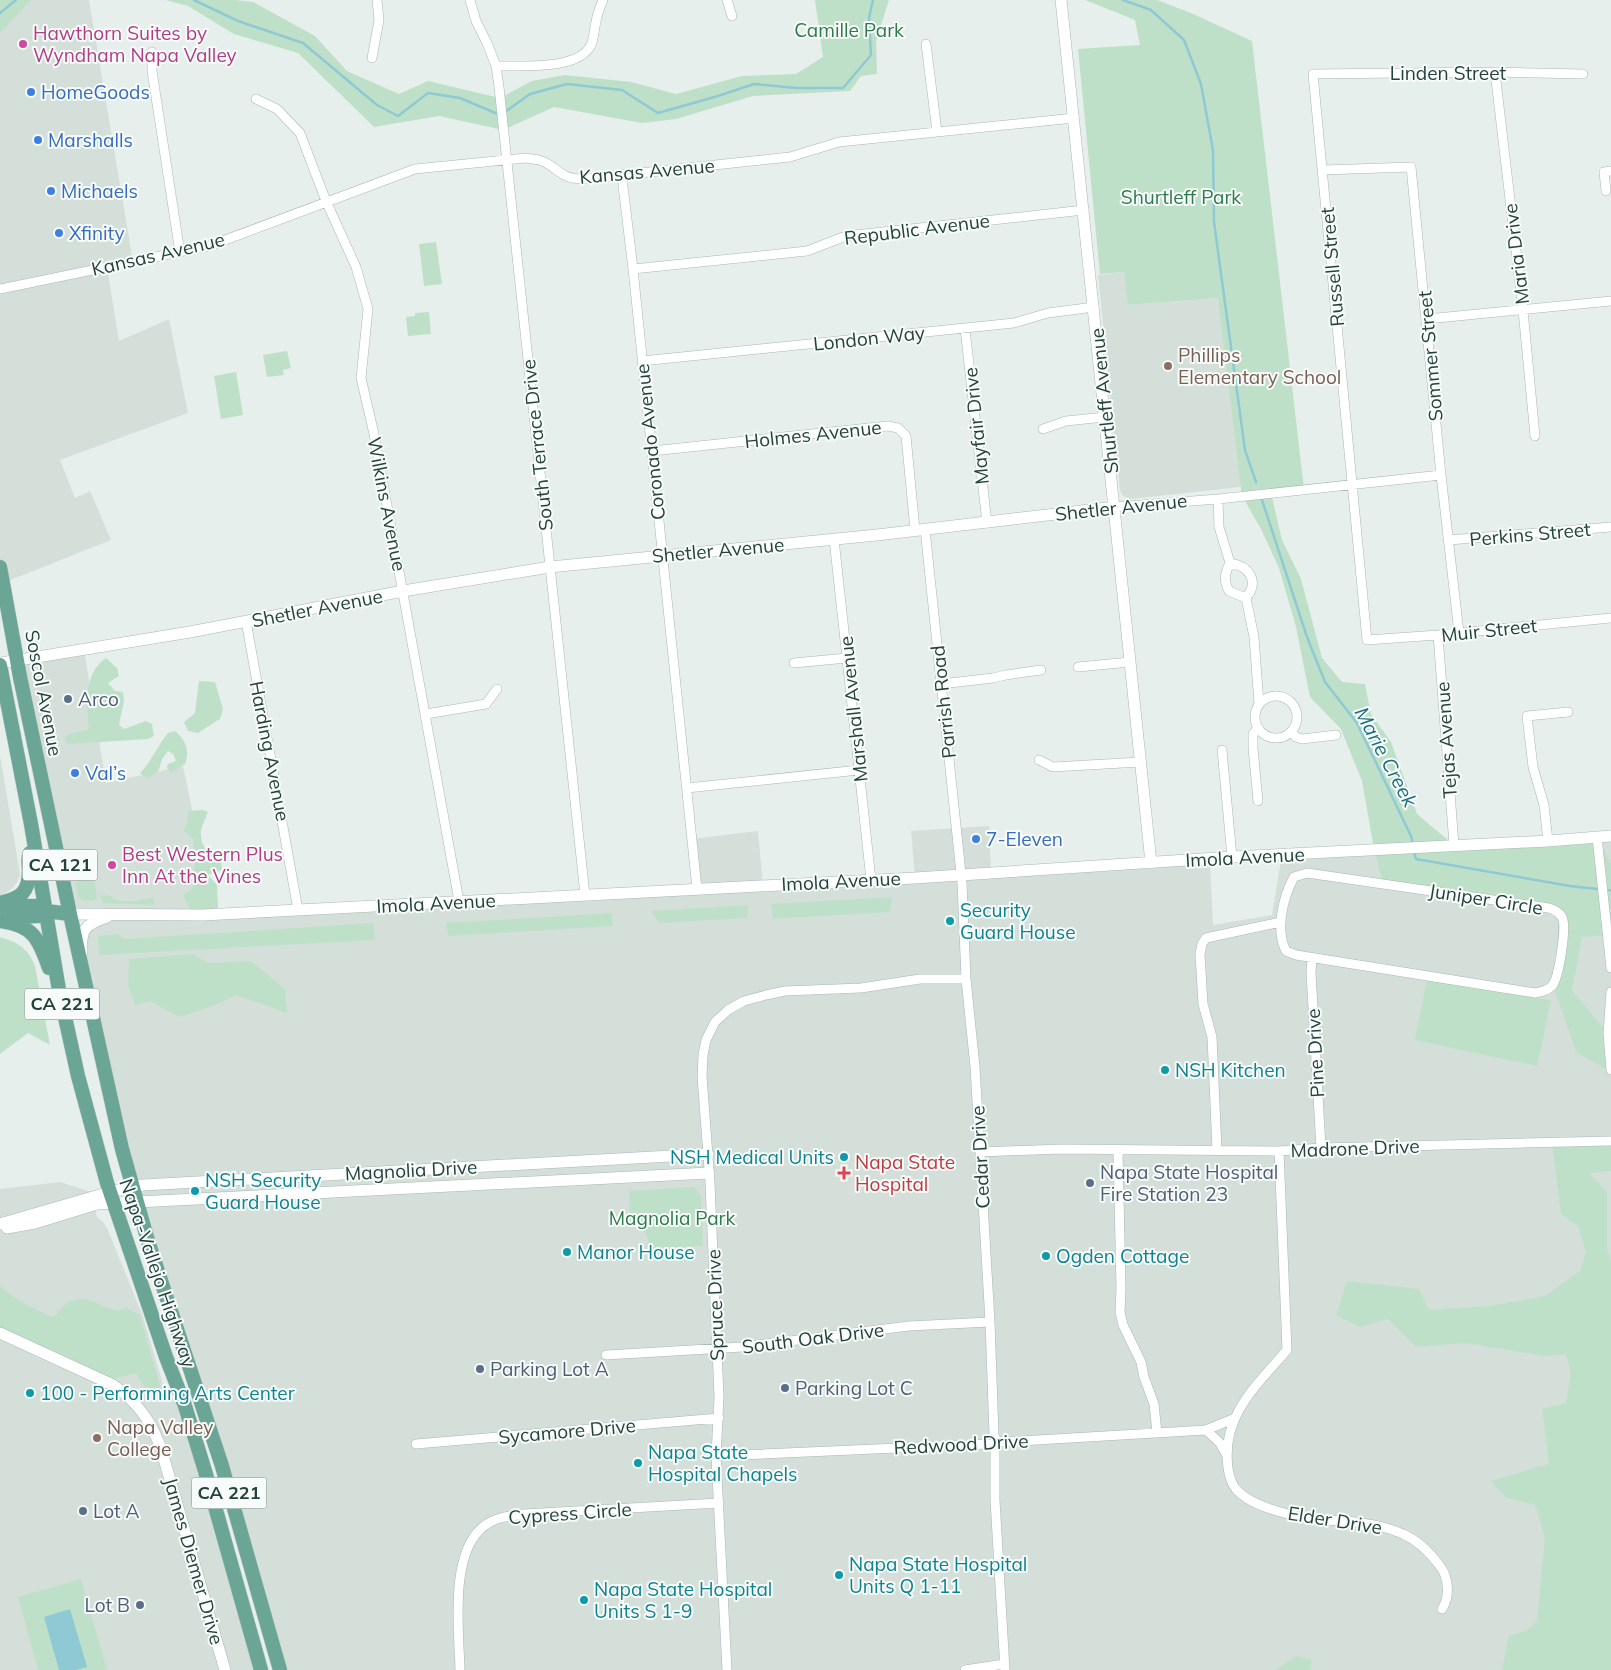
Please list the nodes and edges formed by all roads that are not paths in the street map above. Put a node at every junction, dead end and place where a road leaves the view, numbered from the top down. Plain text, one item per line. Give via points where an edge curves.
1 (376, 0) edge
2 (470, 0) edge
3 (604, 0) edge
4 (727, 0) edge
5 (1062, 0) edge
6 (732, 16) dead end
7 (926, 44) dead end
8 (152, 52) dead end
9 (372, 58) dead end
10 (496, 66) junction
11 (1495, 72) junction
12 (1312, 74) joint
13 (1583, 74) dead end
14 (256, 99) dead end
15 (1074, 118) junction
16 (937, 132) junction
17 (507, 160) junction
18 (1323, 170) junction
19 (1611, 171) edge
20 (623, 174) junction
21 (1606, 191) dead end
22 (326, 201) junction
23 (1084, 210) junction
24 (180, 252) junction
25 (633, 269) junction
26 (0, 289) edge
27 (1611, 301) edge
28 (1094, 307) junction
29 (1522, 310) junction
30 (1427, 319) junction
31 (965, 328) junction
32 (642, 361) junction
33 (1105, 417) junction
34 (1043, 429) dead end
35 (1535, 436) dead end
36 (652, 451) junction
37 (1441, 475) junction
38 (1352, 484) junction
39 (1218, 499) junction
40 (1115, 508) junction
41 (987, 523) junction
42 (1611, 527) edge
43 (920, 530) junction
44 (834, 539) junction
45 (1449, 540) junction
46 (663, 556) junction
47 (1230, 563) junction
48 (0, 567) edge
49 (550, 567) junction
50 (403, 591) junction
51 (1246, 598) junction
52 (1611, 618) edge
53 (246, 622) junction
54 (1459, 633) junction
55 (1438, 635) junction
56 (1367, 640) joint
57 (847, 658) junction
58 (18, 660) junction
59 (1130, 662) junction
60 (794, 663) dead end
61 (0, 664) edge
62 (1078, 667) dead end
63 (1041, 670) dead end
64 (940, 684) junction
65 (497, 689) dead end
66 (1259, 704) junction
67 (1568, 712) dead end
68 (426, 714) junction
69 (1258, 728) junction
70 (1291, 732) junction
71 (1336, 735) dead end
72 (1222, 750) dead end
73 (1039, 760) dead end
74 (1140, 762) junction
75 (859, 770) junction
76 (687, 788) junction
77 (1258, 801) dead end
78 (31, 824) joint
79 (1611, 836) edge
80 (1597, 837) junction
81 (1548, 841) junction
82 (34, 843) junction
83 (1454, 846) junction
84 (1232, 857) junction
85 (1151, 863) junction
86 (961, 874) junction
87 (871, 880) junction
88 (697, 889) junction
89 (585, 895) junction
90 (459, 901) junction
91 (0, 904) edge
92 (298, 910) junction
93 (46, 911) junction
94 (70, 914) junction
95 (116, 915) junction
96 (0, 917) edge
97 (0, 921) edge
98 (1281, 922) junction
99 (1312, 958) junction
100 (1611, 968) edge
101 (83, 978) junction
102 (966, 979) junction
103 (1611, 992) edge
104 (63, 1007) junction
105 (1611, 1070) edge
106 (1611, 1141) edge
107 (1321, 1148) junction
108 (1118, 1150) junction
109 (1217, 1150) junction
110 (1279, 1151) junction
111 (980, 1152) junction
112 (708, 1154) junction
113 (385, 1172) junction
114 (709, 1172) junction
115 (365, 1173) junction
116 (182, 1183) junction
117 (133, 1187) junction
118 (386, 1190) junction
119 (366, 1191) junction
120 (112, 1198) junction
121 (183, 1200) junction
122 (137, 1202) junction
123 (0, 1224) edge
124 (0, 1230) edge
125 (990, 1322) junction
126 (0, 1333) edge
127 (716, 1348) junction
128 (606, 1355) dead end
129 (719, 1418) junction
130 (1234, 1419) junction
131 (1206, 1430) junction
132 (1157, 1433) junction
133 (994, 1443) junction
134 (416, 1444) dead end
135 (1226, 1454) junction
136 (716, 1456) junction
137 (718, 1503) junction
138 (1442, 1609) dead end
139 (1004, 1667) edge
140 (225, 1670) edge
141 (261, 1670) edge
142 (280, 1670) edge
143 (460, 1670) edge
144 (727, 1670) edge
145 (965, 1670) edge

1 - 9 street via 379,20
2 - 10 street, South Terrace Drive
3 - 10 street via 595,23 592,45 582,56 554,64
4 - 6 street
5 - 15 street, Shurtleff Avenue
7 - 16 street
8 - 24 street via 152,71
10 - 17 street, South Terrace Drive
11 - 12 street, Linden Street
11 - 13 street, Linden Street
11 - 29 street, Maria Drive
12 - 18 street, Russell Street
14 - 22 street, Wilkins Avenue via 277,109 300,133
15 - 16 street, Kansas Avenue
15 - 23 street, Shurtleff Avenue
16 - 20 street, Kansas Avenue via 839,142 790,157
17 - 20 street, Kansas Avenue via 540,160 572,179
17 - 22 street, Kansas Avenue via 415,170
17 - 49 street, South Terrace Drive
18 - 30 street, Sommer Street via 1411,167
18 - 38 street, Russell Street
19 - 21 street via 1604,172
20 - 25 street, Coronado Avenue
22 - 24 street, Kansas Avenue via 209,246
22 - 50 street, Wilkins Avenue via 356,267 368,309 360,378 374,434
23 - 25 street, Republic Avenue via 846,236 807,250
23 - 28 street, Shurtleff Avenue
24 - 26 street, Kansas Avenue
25 - 32 street, Coronado Avenue
27 - 29 street
28 - 31 street, London Way via 1048,312 1014,323
28 - 33 street, Shurtleff Avenue
29 - 30 street
29 - 35 street, Maria Drive
30 - 37 street, Sommer Street
31 - 32 street, London Way
31 - 41 street, Mayfair Drive
32 - 36 street, Coronado Avenue
33 - 34 street via 1066,421
33 - 40 street, Shurtleff Avenue
36 - 43 street, Holmes Avenue via 888,426 898,428 906,436
36 - 46 street, Coronado Avenue
37 - 38 street, Shetler Avenue
37 - 45 street, Sommer Street
38 - 39 street, Shetler Avenue
38 - 56 street, Russell Street
39 - 40 street, Shetler Avenue
39 - 47 street via 1219,527
40 - 41 street, Shetler Avenue
40 - 59 street, Shurtleff Avenue
41 - 43 street, Shetler Avenue
42 - 45 street, Perkins Street
43 - 44 street, Shetler Avenue
43 - 64 street, Parrish Road
44 - 46 street, Shetler Avenue
44 - 57 street, Marshall Avenue
45 - 54 street, Sommer Street
46 - 49 street, Shetler Avenue
46 - 76 street, Coronado Avenue
47 - 51 street via 1224,582 1226,587 1229,592
47 - 51 street via 1246,568 1251,575 1252,584
48 - 58 main road, Soscol Avenue / CA 121
49 - 50 street, Shetler Avenue
49 - 89 street, South Terrace Drive
50 - 53 street, Shetler Avenue
50 - 68 street, Wilkins Avenue
51 - 66 street via 1254,637
52 - 54 street, Muir Street
53 - 58 street, Shetler Avenue
53 - 92 street, Harding Avenue
54 - 55 street, Muir Street
55 - 56 street, Muir Street
55 - 83 street, Tejas Avenue
57 - 60 street
57 - 75 street, Marshall Avenue
58 - 61 street, Shetler Avenue
58 - 94 main road, Soscol Avenue / CA 121
59 - 62 street
59 - 74 street, Shurtleff Avenue
61 - 78 main road, Soscol Avenue / CA 121
63 - 64 street
64 - 86 street, Parrish Road
65 - 68 street via 486,704
66 - 69 street via 1255,717
66 - 70 street via 1271,696 1291,701 1298,720
67 - 81 street via 1527,716 1533,767 1544,805
68 - 90 street, Wilkins Avenue
69 - 70 street via 1271,737
69 - 77 street via 1253,734
70 - 71 street via 1302,739
72 - 84 street
73 - 74 street via 1053,767
74 - 85 street, Shurtleff Avenue
75 - 76 street
75 - 87 street, Marshall Avenue
76 - 88 street, Coronado Avenue
78 - 82 main road, Soscol Avenue / CA 221
79 - 80 street, Imola Avenue
80 - 81 street, Imola Avenue
80 - 100 street
81 - 83 street, Imola Avenue
82 - 91 main road, CA 121 via 28,857 29,871 24,892
82 - 93 main road, Soscol Avenue / CA 221
83 - 84 street, Imola Avenue
84 - 85 street, Imola Avenue
85 - 86 street, Imola Avenue
86 - 87 street, Imola Avenue
86 - 102 street, Cedar Drive
87 - 88 street, Imola Avenue
88 - 89 street, Imola Avenue
89 - 90 street, Imola Avenue
90 - 92 street, Imola Avenue
91 - 93 main road via 36,906
92 - 95 street, Imola Avenue via 198,916
93 - 94 main road
93 - 96 main road via 39,916
93 - 104 main road, Napa-Vallejo Highway / CA 221
94 - 95 street, Imola Avenue
94 - 101 main road, Napa-Vallejo Highway / CA 221
95 - 101 street via 94,922 84,931 81,943
97 - 104 main road via 20,925 33,934 44,953
98 - 99 street, Juniper Circle via 1280,935 1286,951
98 - 99 street, Juniper Circle via 1290,884 1294,877 1307,873 1542,907 1555,910 1563,918 1556,980 1546,991 1535,993
98 - 109 street via 1206,938 1202,944 1203,1004 1212,1037
99 - 107 street, Pine Drive
101 - 117 main road, Napa-Vallejo Highway / CA 221
102 - 111 street, Cedar Drive
102 - 112 street, Spruce Drive via 785,992 744,1001 728,1010 715,1022 703,1054
103 - 105 street via 1608,1034
104 - 120 main road, Napa-Vallejo Highway / CA 221 via 78,1076
106 - 107 street, Madrone Drive
107 - 110 street, Madrone Drive
108 - 109 street, Madrone Drive
108 - 111 street, Madrone Drive
108 - 132 street via 1120,1312 1154,1404
109 - 110 street, Madrone Drive
110 - 130 street, Elder Drive via 1287,1350 1249,1394
111 - 125 street, Cedar Drive
112 - 113 street, Magnolia Drive
112 - 114 street, Spruce Drive
113 - 115 street, Magnolia Drive
113 - 118 street
114 - 118 street, Magnolia Drive
114 - 127 street, Spruce Drive
115 - 116 street, Magnolia Drive
115 - 119 street
116 - 117 street, Magnolia Drive
116 - 121 street
117 - 120 street, Magnolia Drive
117 - 122 main road, Napa-Vallejo Highway / CA 221
118 - 119 street, Magnolia Drive
119 - 121 street, Magnolia Drive
120 - 122 street, Magnolia Drive
120 - 123 street, Magnolia Drive
120 - 124 street, Magnolia Drive via 35,1224
120 - 141 main road, Napa-Vallejo Highway / CA 221 via 191,1424
121 - 122 street, Magnolia Drive
122 - 142 main road, Napa-Vallejo Highway / CA 221 via 222,1466
125 - 127 street, South Oak Drive via 909,1326
125 - 133 street, Cedar Drive
126 - 140 street, James Diemer Drive via 113,1385 143,1413 162,1452
127 - 128 street, South Oak Drive
127 - 129 street, Spruce Drive
129 - 134 street, Sycamore Drive
129 - 136 street, Spruce Drive
130 - 131 street, Redwood Drive
130 - 135 street, Elder Drive
131 - 132 street, Redwood Drive
131 - 135 street
132 - 133 street, Redwood Drive
133 - 136 street, Redwood Drive
133 - 139 street, Cedar Drive
135 - 138 street, Elder Drive via 1236,1490 1252,1502 1309,1518 1373,1525 1411,1538 1432,1556 1444,1572 1448,1596
136 - 137 street, Spruce Drive
137 - 143 street, Cypress Circle via 524,1514 500,1518 484,1525 472,1537 461,1576 458,1607
137 - 144 street, Spruce Drive
139 - 145 street

